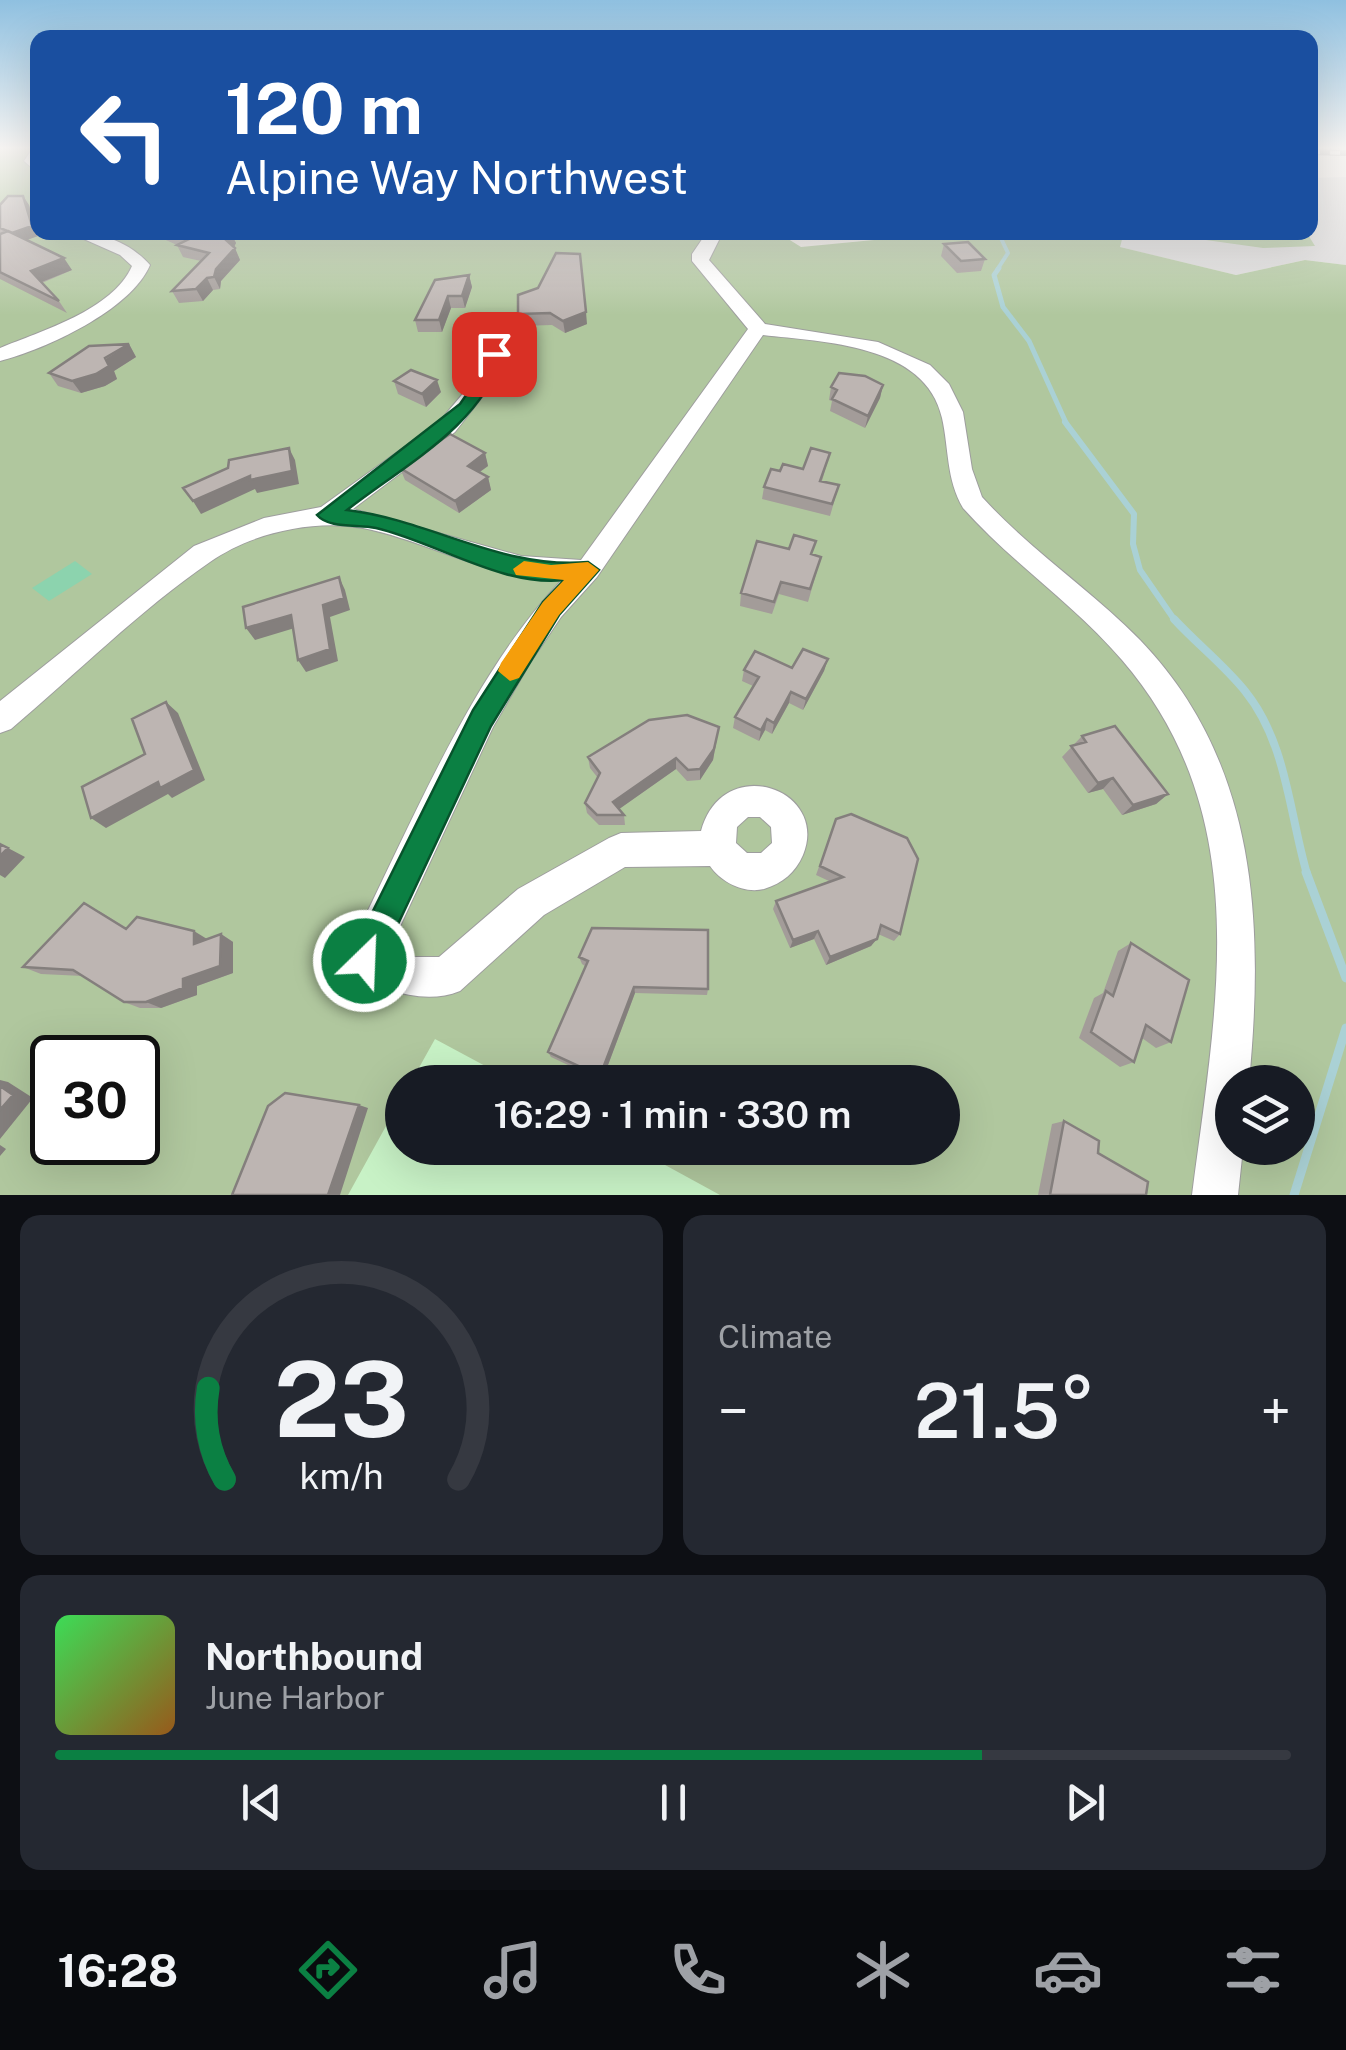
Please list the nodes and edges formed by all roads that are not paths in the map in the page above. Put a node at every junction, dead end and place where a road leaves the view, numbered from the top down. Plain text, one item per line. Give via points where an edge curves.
1 (96, 240) edge
2 (710, 240) edge
3 (758, 329) junction
4 (494, 338) dead end
5 (0, 355) edge
6 (328, 515) junction
7 (588, 570) junction
8 (0, 719) edge
9 (720, 848) dead end
10 (1215, 1195) edge

1 - 5 street via 133,255 141,265 138,276 102,306
2 - 3 street via 701,261
3 - 7 street
3 - 10 street via 859,342 937,382 953,414 961,484 972,502 1134,653 1197,740 1227,820 1240,907
4 - 6 street via 487,378 467,408
6 - 7 street via 378,521 522,568 551,574
6 - 8 street via 274,524 203,553
7 - 9 street via 551,609 482,718 364,961 411,978 446,977 531,902 621,850

